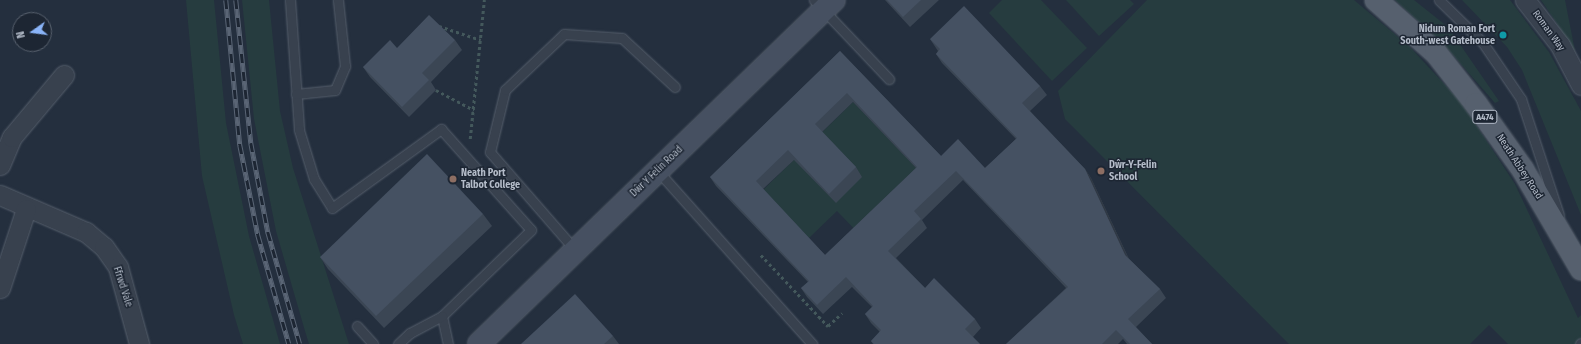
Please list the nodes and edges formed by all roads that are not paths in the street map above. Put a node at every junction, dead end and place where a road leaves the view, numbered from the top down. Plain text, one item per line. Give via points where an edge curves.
1 (290, 0) edge
2 (338, 0) edge
3 (1376, 0) edge
4 (1439, 0) edge
5 (1525, 0) edge
6 (824, 4) edge
7 (64, 75) dead end
8 (889, 79) dead end
9 (1581, 85) edge
10 (675, 87) dead end
11 (296, 94) junction
12 (0, 165) edge
13 (658, 171) junction
14 (0, 195) edge
15 (26, 209) junction
16 (576, 251) junction
17 (1576, 261) edge
18 (0, 288) edge
19 (442, 316) junction
20 (357, 326) dead end
21 (139, 344) edge
22 (374, 344) edge
23 (398, 344) edge
24 (448, 344) edge
25 (479, 344) edge
26 (812, 344) edge

1 - 11 lane
2 - 11 lane via 345,66 335,90
3 - 17 main road, Neath Abbey Road / A474 via 1436,53 1476,104 1523,170
4 - 17 lane, Neath Abbey Road via 1483,43 1521,99
5 - 9 street, Roman Way via 1560,46
6 - 8 lane
6 - 13 street, Dŵr Y Felin Road
7 - 12 street via 12,137
10 - 16 lane via 622,38 564,34 506,90 490,152
11 - 19 lane via 299,130 314,179 332,208 441,129 531,230
13 - 16 street, Dŵr Y Felin Road
13 - 26 lane
14 - 15 street, Ffrwd Vale
15 - 18 street
15 - 21 street, Ffrwd Vale via 86,232 104,247 118,267
16 - 25 street, Dŵr Y Felin Road
19 - 23 lane via 410,333
19 - 24 lane
20 - 22 lane

